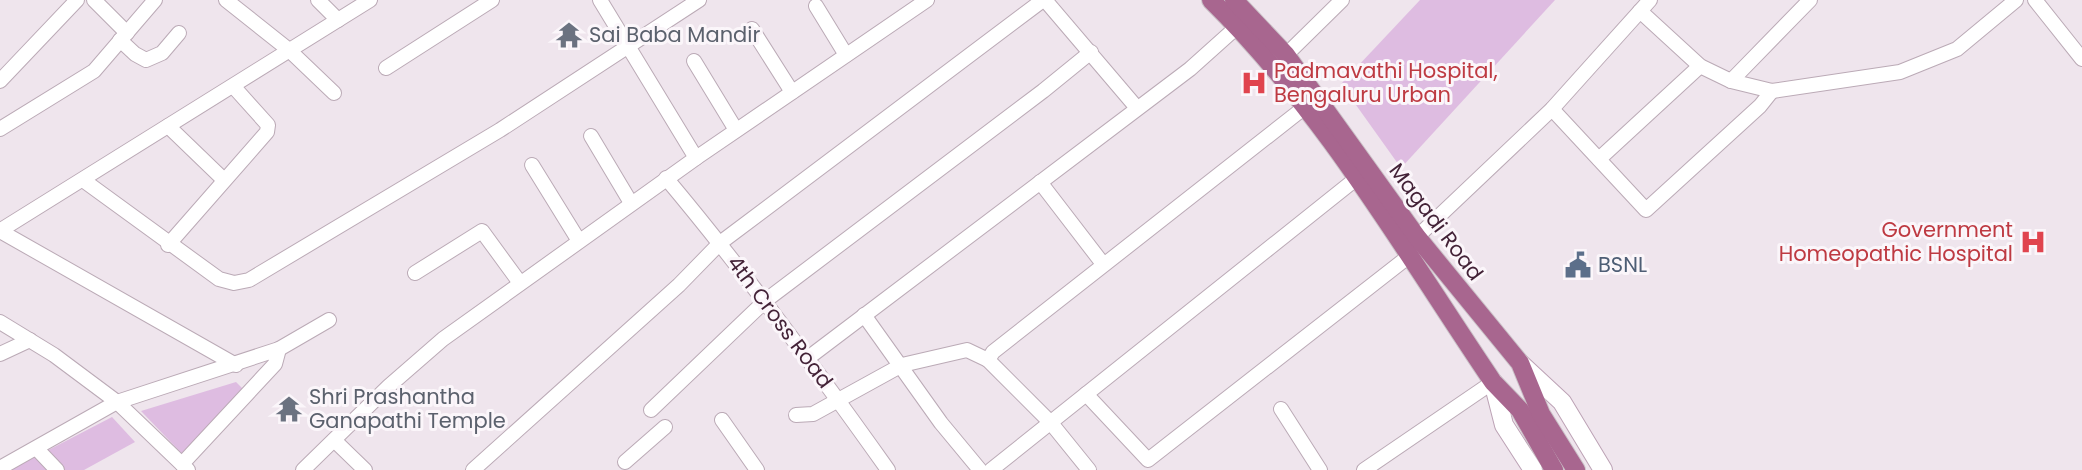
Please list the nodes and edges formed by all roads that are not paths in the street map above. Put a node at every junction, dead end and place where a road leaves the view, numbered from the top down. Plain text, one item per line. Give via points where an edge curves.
1 (77, 0) edge
2 (94, 0) edge
3 (155, 0) edge
4 (226, 0) edge
5 (318, 0) edge
6 (370, 0) edge
7 (492, 0) edge
8 (600, 0) edge
9 (699, 0) edge
10 (927, 0) edge
11 (1044, 0) edge
12 (1212, 0) edge
13 (1234, 0) edge
14 (1342, 0) edge
15 (1650, 0) edge
16 (1810, 0) edge
17 (2016, 0) edge
18 (2035, 0) edge
19 (816, 6) dead end
20 (905, 6) edge
21 (1640, 11) junction
22 (339, 20) junction
23 (1238, 26) junction
24 (752, 29) dead end
25 (179, 33) dead end
26 (124, 36) junction
27 (628, 44) junction
28 (289, 50) junction
29 (1091, 52) junction
30 (846, 55) junction
31 (1286, 55) junction
32 (2082, 59) edge
33 (694, 61) dead end
34 (1700, 66) junction
35 (386, 68) dead end
36 (0, 81) edge
37 (1731, 81) junction
38 (233, 86) junction
39 (1772, 91) junction
40 (792, 92) junction
41 (334, 93) dead end
42 (1305, 107) junction
43 (1137, 108) junction
44 (1552, 109) junction
45 (168, 126) junction
46 (0, 129) edge
47 (736, 130) junction
48 (591, 136) dead end
49 (696, 158) junction
50 (1599, 159) junction
51 (532, 165) dead end
52 (666, 178) junction
53 (1357, 178) junction
54 (83, 180) junction
55 (224, 180) junction
56 (1040, 182) junction
57 (631, 203) junction
58 (1, 230) edge
59 (1417, 237) junction
60 (579, 241) junction
61 (720, 243) junction
62 (168, 244) junction
63 (1408, 257) junction
64 (1103, 264) junction
65 (415, 273) dead end
66 (520, 283) junction
67 (765, 302) junction
68 (864, 315) junction
69 (329, 320) dead end
70 (0, 322) edge
71 (30, 340) junction
72 (279, 349) junction
73 (0, 354) edge
74 (808, 358) junction
75 (988, 360) junction
76 (1520, 363) junction
77 (236, 365) junction
78 (902, 366) junction
79 (1493, 382) junction
80 (1086, 394) junction
81 (839, 400) junction
82 (117, 402) junction
83 (1281, 409) dead end
84 (651, 410) dead end
85 (796, 415) dead end
86 (722, 420) dead end
87 (1051, 423) junction
88 (665, 427) dead end
89 (334, 440) junction
90 (37, 449) junction
91 (185, 467) edge
92 (624, 467) edge
93 (0, 468) edge
94 (57, 470) edge
95 (303, 470) edge
96 (365, 470) edge
97 (472, 470) edge
98 (757, 470) edge
99 (888, 470) edge
100 (980, 470) edge
101 (992, 470) edge
102 (1089, 470) edge
103 (1320, 470) edge
104 (1364, 470) edge
105 (1533, 470) edge
106 (1554, 470) edge
107 (1575, 470) edge
108 (1603, 470) edge

1 - 36 street
2 - 26 street
3 - 26 street
4 - 28 street
5 - 22 street
6 - 22 street
7 - 35 street
8 - 27 street
9 - 27 street
10 - 20 street
11 - 29 street
11 - 61 street
12 - 23 main road, Magadi Road
13 - 31 main road, Magadi Road
14 - 31 street
15 - 21 street
16 - 37 street
17 - 39 street via 1957,49 1900,72
18 - 32 street
19 - 30 street
20 - 30 street
21 - 34 street
21 - 44 street
22 - 28 street
23 - 42 main road, Magadi Road
23 - 43 street via 1190,69
24 - 40 street
25 - 26 street via 162,53 146,60 135,54
26 - 46 street via 94,71
27 - 49 street
27 - 62 street via 500,130 249,280 234,284 219,279
28 - 38 street
28 - 41 street
29 - 43 street
29 - 67 street
30 - 40 street
31 - 59 main road, Magadi Road
33 - 47 street
34 - 37 street
34 - 50 street
37 - 39 street
38 - 45 street
38 - 55 street via 268,125 267,132
39 - 50 street via 1646,210
40 - 47 street
42 - 53 main road, Magadi Road
42 - 64 street
43 - 56 street
44 - 50 street
44 - 59 street
45 - 54 street
45 - 55 street
47 - 49 street
48 - 57 street
49 - 52 street
51 - 60 street
52 - 57 street
52 - 61 street, 4th Cross Road
53 - 63 main road, Magadi Road
53 - 80 street
54 - 58 street
54 - 62 street
55 - 62 street
56 - 64 street
56 - 68 street
57 - 60 street
58 - 77 street
59 - 76 main road, Magadi Road
60 - 66 street
61 - 67 street, 4th Cross Road
61 - 97 street via 679,285
63 - 79 main road, Magadi Road
63 - 80 street via 1148,460
64 - 75 street
65 - 66 street via 482,231
66 - 89 street via 421,357
67 - 74 street, 4th Cross Road
67 - 84 street
68 - 74 street
68 - 78 street
69 - 72 street
70 - 71 street
71 - 73 street
71 - 82 street
72 - 77 street
72 - 91 street via 274,364
74 - 81 street, 4th Cross Road
75 - 78 street via 967,350
75 - 87 street
76 - 107 main road via 1541,414
76 - 108 street, Magadi Road via 1562,402
77 - 82 street
78 - 81 street
78 - 100 street
79 - 104 street
79 - 105 street, Magadi Road via 1504,425
79 - 106 main road via 1520,410
80 - 87 street
81 - 85 street via 813,414
81 - 99 street, 4th Cross Road
82 - 90 street
82 - 91 street
83 - 103 street
86 - 98 street
87 - 101 street
87 - 102 street
88 - 92 street
89 - 95 street
89 - 96 street
90 - 93 street
90 - 94 street

